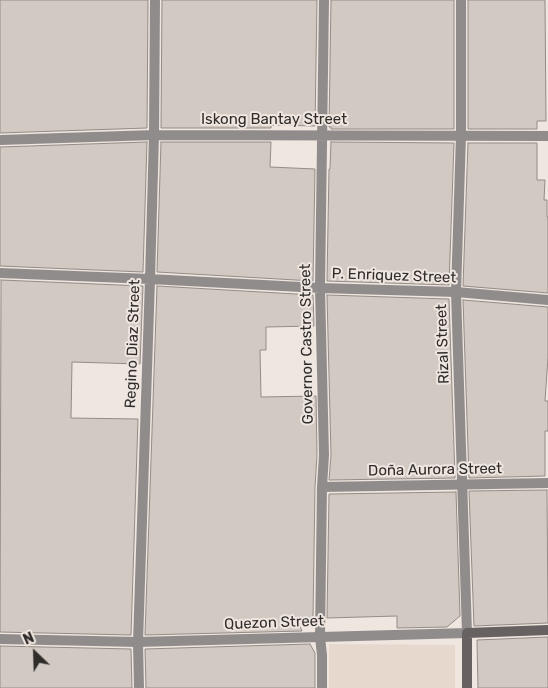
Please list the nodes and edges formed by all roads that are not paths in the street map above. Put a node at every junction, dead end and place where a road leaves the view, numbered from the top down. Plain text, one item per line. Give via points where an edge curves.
1 (155, 0) edge
2 (324, 0) edge
3 (461, 0) edge
4 (154, 135) junction
5 (322, 135) junction
6 (461, 136) junction
7 (548, 136) edge
8 (0, 140) edge
9 (0, 273) edge
10 (150, 279) junction
11 (320, 288) junction
12 (456, 292) junction
13 (548, 300) edge
14 (548, 483) edge
15 (462, 484) junction
16 (322, 487) junction
17 (548, 630) edge
18 (467, 633) junction
19 (320, 637) junction
20 (0, 639) edge
21 (138, 642) junction
22 (139, 688) edge
23 (322, 688) edge
24 (467, 688) edge

1 - 4 street, Regino Diaz Street
2 - 5 street, Governor Castro Street
3 - 6 street, Rizal Street
4 - 5 street, Iskong Bantay Street
4 - 8 street, Iskong Bantay Street
4 - 10 street, Regino Diaz Street
5 - 6 street, Iskong Bantay Street
5 - 11 street, Governor Castro Street
6 - 7 street, Iskong Bantay Street
6 - 12 street, Rizal Street
9 - 10 street, P. Enriquez Street
10 - 11 street, P. Enriquez Street
10 - 21 street, Regino Diaz Street
11 - 12 street, P. Enriquez Street
11 - 16 street, Governor Castro Street
12 - 13 street, P. Enriquez Street
12 - 15 street, Rizal Street
14 - 15 street, Doña Aurora Street
15 - 16 street, Doña Aurora Street
15 - 18 street, Rizal Street
16 - 19 street, Governor Castro Street
17 - 18 main road, Quezon Street
18 - 19 street, Quezon Street
18 - 24 main road, Rizal Street
19 - 21 street, Quezon Street
19 - 23 street, Governor Castro Street
20 - 21 street, Quezon Street
21 - 22 street, Regino Diaz Street

